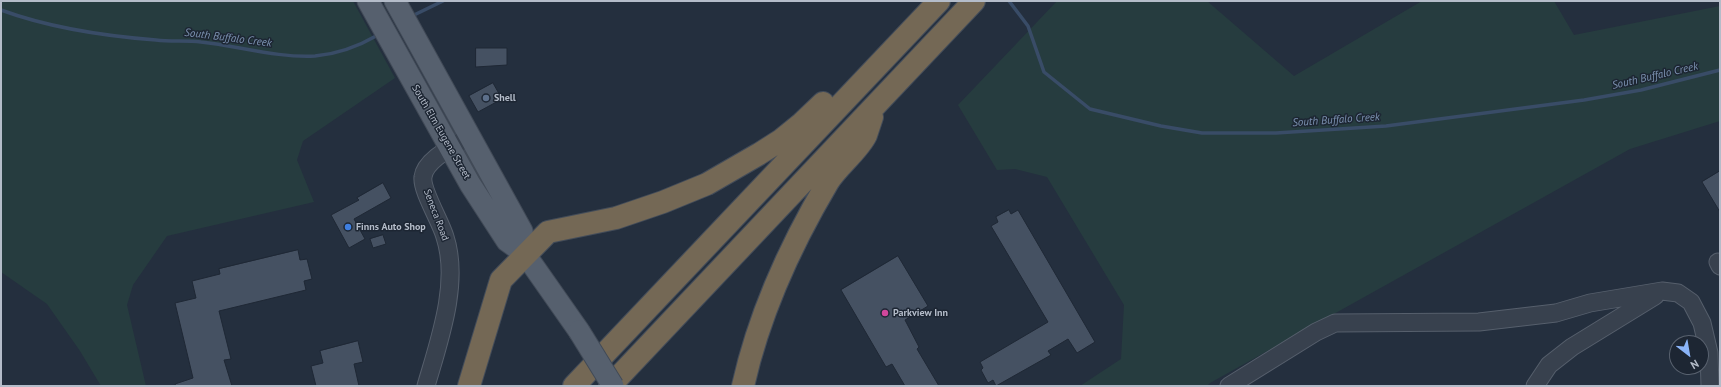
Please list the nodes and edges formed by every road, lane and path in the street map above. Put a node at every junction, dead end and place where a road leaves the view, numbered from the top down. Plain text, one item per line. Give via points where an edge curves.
1 (395, 1) edge
2 (939, 1) edge
3 (974, 1) edge
4 (369, 4) edge
5 (858, 86) junction
6 (876, 103) junction
7 (470, 136) junction
8 (450, 149) junction
9 (525, 254) junction
10 (1662, 291) junction
11 (426, 386) edge
12 (470, 386) edge
13 (574, 386) edge
14 (610, 386) edge
15 (613, 386) edge
16 (743, 386) edge
17 (1229, 386) edge
18 (1535, 386) edge
19 (1710, 386) edge

1 - 7 main road, South Elm Eugene Street
2 - 5 highway
3 - 6 highway
4 - 8 main road, South Elm Eugene Street
5 - 9 highway via 825,101 781,140 707,184 616,218 548,232
5 - 13 highway
6 - 14 highway
6 - 16 highway via 866,136 829,180 779,275
7 - 8 street, Seneca Road
7 - 9 main road, South Elm Eugene Street via 522,231
8 - 9 main road, South Elm Eugene Street via 508,241
8 - 11 street, Seneca Road via 429,163 423,177 445,237 451,270 446,311
9 - 12 highway via 501,280
9 - 15 main road, South Elm Eugene Street, bridge via 579,331
10 - 17 street via 1590,303 1556,313 1478,322 1336,323 1316,332
10 - 18 street via 1572,347 1549,365
10 - 19 street via 1678,293 1691,302 1702,323 1709,353

